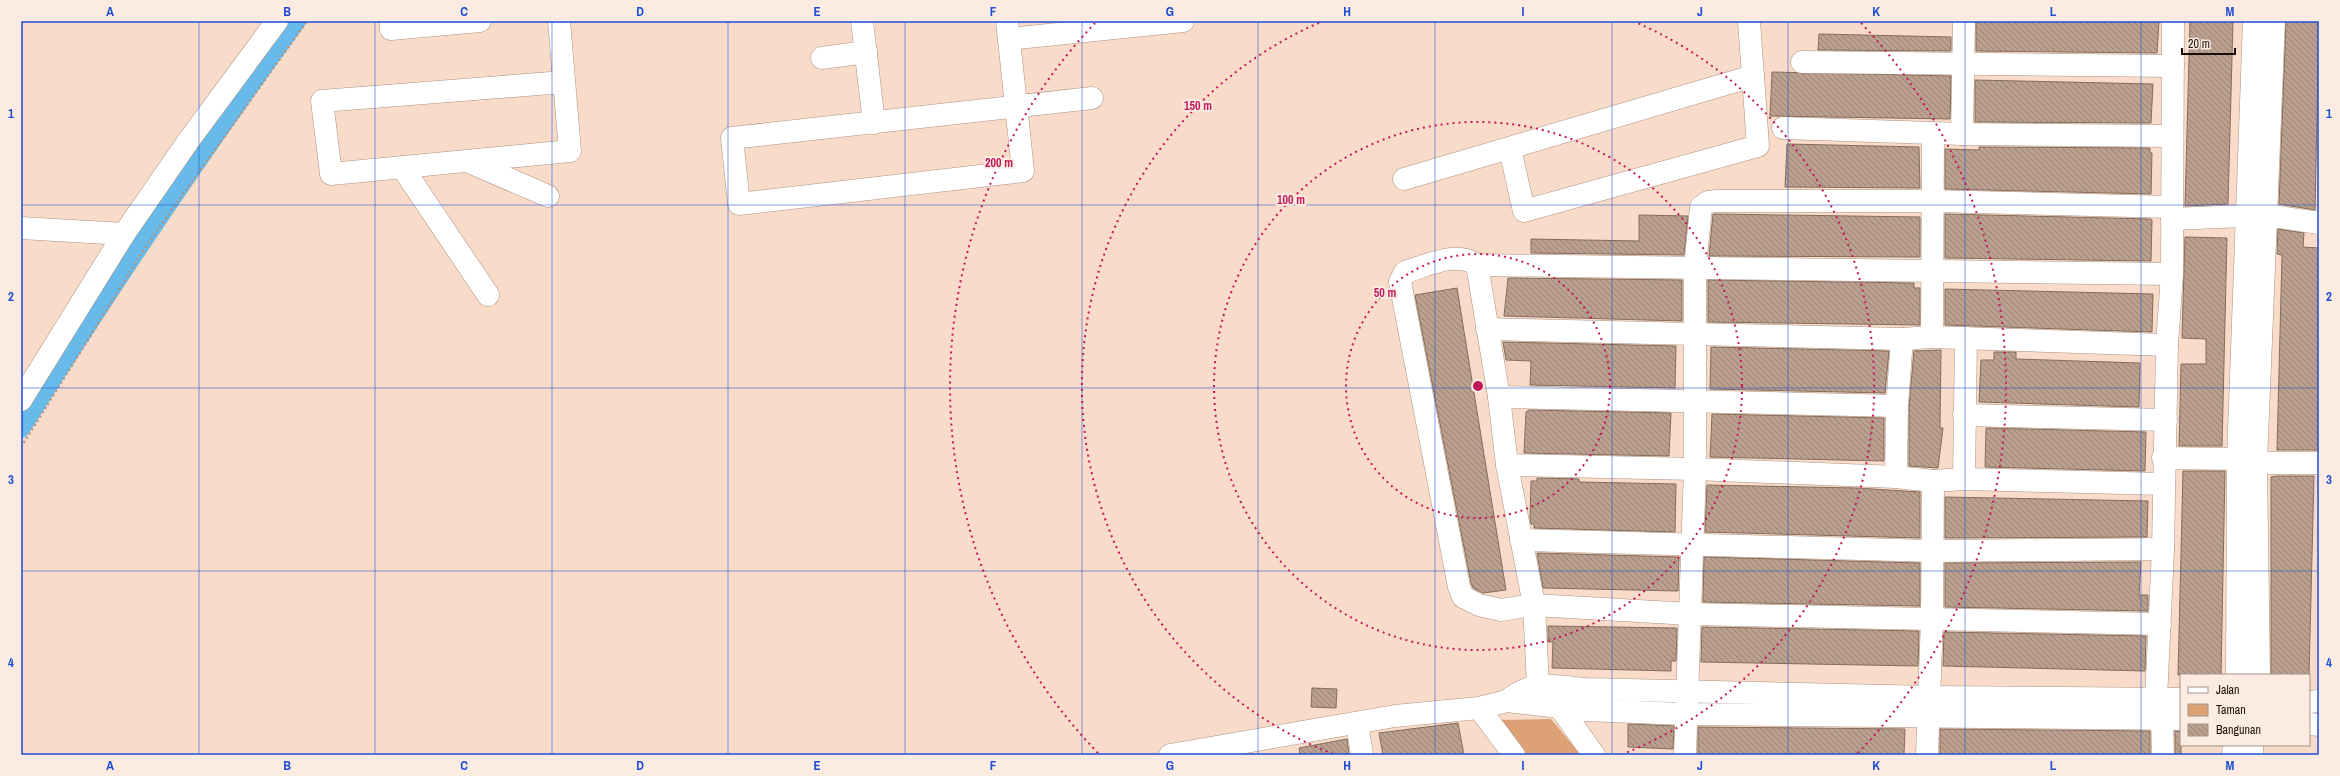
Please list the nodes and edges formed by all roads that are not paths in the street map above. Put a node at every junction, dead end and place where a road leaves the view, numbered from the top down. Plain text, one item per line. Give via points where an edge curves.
1 (277, 21) edge
2 (391, 21) edge
3 (480, 21) edge
4 (559, 21) edge
5 (862, 21) edge
6 (1183, 21) edge
7 (1750, 21) edge
8 (1964, 21) edge
9 (2173, 21) edge
10 (2254, 21) edge
11 (2274, 21) edge
12 (1008, 30) edge
13 (866, 52) junction
14 (822, 58) dead end
15 (1802, 62) dead end
16 (1964, 64) junction
17 (2173, 66) junction
18 (1753, 76) junction
19 (564, 82) junction
20 (1092, 98) dead end
21 (1016, 107) junction
22 (874, 123) junction
23 (1783, 128) dead end
24 (1933, 133) junction
25 (1962, 134) junction
26 (2172, 136) junction
27 (1510, 149) junction
28 (466, 161) junction
29 (402, 167) junction
30 (1404, 179) dead end
31 (548, 196) dead end
32 (1932, 201) junction
33 (2172, 213) junction
34 (2257, 215) junction
35 (2319, 223) edge
36 (21, 228) edge
37 (124, 234) junction
38 (1477, 265) junction
39 (1696, 267) junction
40 (1933, 270) junction
41 (2172, 274) junction
42 (488, 295) dead end
43 (1487, 329) junction
44 (1696, 333) junction
45 (1932, 337) junction
46 (1966, 338) junction
47 (1902, 339) junction
48 (2167, 345) junction
49 (27, 382) edge
50 (1499, 397) junction
51 (21, 400) edge
52 (1694, 402) junction
53 (1897, 406) junction
54 (1964, 415) junction
55 (2166, 420) junction
56 (2163, 458) junction
57 (2247, 461) junction
58 (2319, 463) edge
59 (1506, 465) junction
60 (1695, 469) junction
61 (1896, 477) junction
62 (1964, 479) junction
63 (1933, 481) junction
64 (2163, 484) junction
65 (1520, 540) junction
66 (1692, 544) junction
67 (2163, 549) junction
68 (1933, 551) junction
69 (1534, 605) junction
70 (1690, 614) junction
71 (1932, 618) junction
72 (2160, 624) junction
73 (2237, 674) edge
74 (2259, 674) edge
75 (1687, 691) junction
76 (1547, 699) junction
77 (1584, 699) junction
78 (2156, 699) junction
79 (2180, 699) edge
80 (1479, 708) junction
81 (1929, 708) junction
82 (1685, 714) junction
83 (2172, 720) edge
84 (1357, 723) junction
85 (1170, 755) edge
86 (1362, 755) edge
87 (1514, 755) edge
88 (1594, 755) edge
89 (1685, 755) edge
90 (1927, 755) edge
91 (2163, 755) edge

1 - 37 street via 189,140
2 - 3 street via 391,29
4 - 19 street
5 - 13 street
6 - 12 street
7 - 18 street
8 - 16 street
9 - 17 street
10 - 34 street
11 - 34 street
12 - 21 street
13 - 14 street
13 - 22 street
15 - 16 street
16 - 17 street
16 - 25 street
17 - 26 street
18 - 27 street
18 - 27 street via 1758,146 1524,211
19 - 28 street via 570,151
19 - 29 street via 322,101 331,174
20 - 21 street
21 - 22 street
21 - 22 street via 1023,171 739,204 732,138
23 - 24 street
24 - 25 street
24 - 32 street
25 - 26 street
26 - 33 street
27 - 30 street
28 - 29 street
28 - 31 street
29 - 42 street
32 - 33 street
32 - 39 street via 1708,202 1701,207
32 - 40 street
33 - 34 street
33 - 41 street
34 - 35 street
34 - 57 street
36 - 37 street
37 - 49 street
38 - 39 street
38 - 43 street
38 - 69 street via 1469,260 1457,258 1405,272 1400,282 1401,291 1461,595 1479,605 1501,610
39 - 40 street
39 - 44 street
40 - 41 street
40 - 45 street
41 - 48 street
43 - 44 street
43 - 50 street
44 - 47 street
44 - 52 street
45 - 46 street
45 - 47 street
46 - 48 street
46 - 54 street
47 - 53 street
48 - 55 street
49 - 51 street
50 - 52 street
50 - 59 street
52 - 53 street
52 - 60 street
53 - 61 street
54 - 55 street
54 - 62 street
55 - 56 street
56 - 57 street
56 - 64 street
57 - 58 street
57 - 73 street
57 - 74 street
59 - 60 street
59 - 65 street
60 - 61 street
60 - 66 street
61 - 63 street
62 - 63 street
62 - 64 street
63 - 68 street
64 - 67 street
65 - 66 street
65 - 69 street
66 - 68 street
66 - 70 street
67 - 68 street
67 - 72 street
68 - 71 street
69 - 70 street
69 - 76 street
70 - 71 street
70 - 75 street
71 - 72 street
71 - 81 street
72 - 78 street
75 - 77 street
75 - 81 street
75 - 82 street
76 - 77 street
76 - 77 street
76 - 80 street via 1525,688 1507,701
76 - 88 street
77 - 82 street
78 - 79 street
78 - 81 street
78 - 83 street
80 - 84 street via 1395,716
80 - 87 street
81 - 82 street
81 - 83 street
81 - 90 street
82 - 89 street
83 - 91 street
84 - 85 street
84 - 86 street

